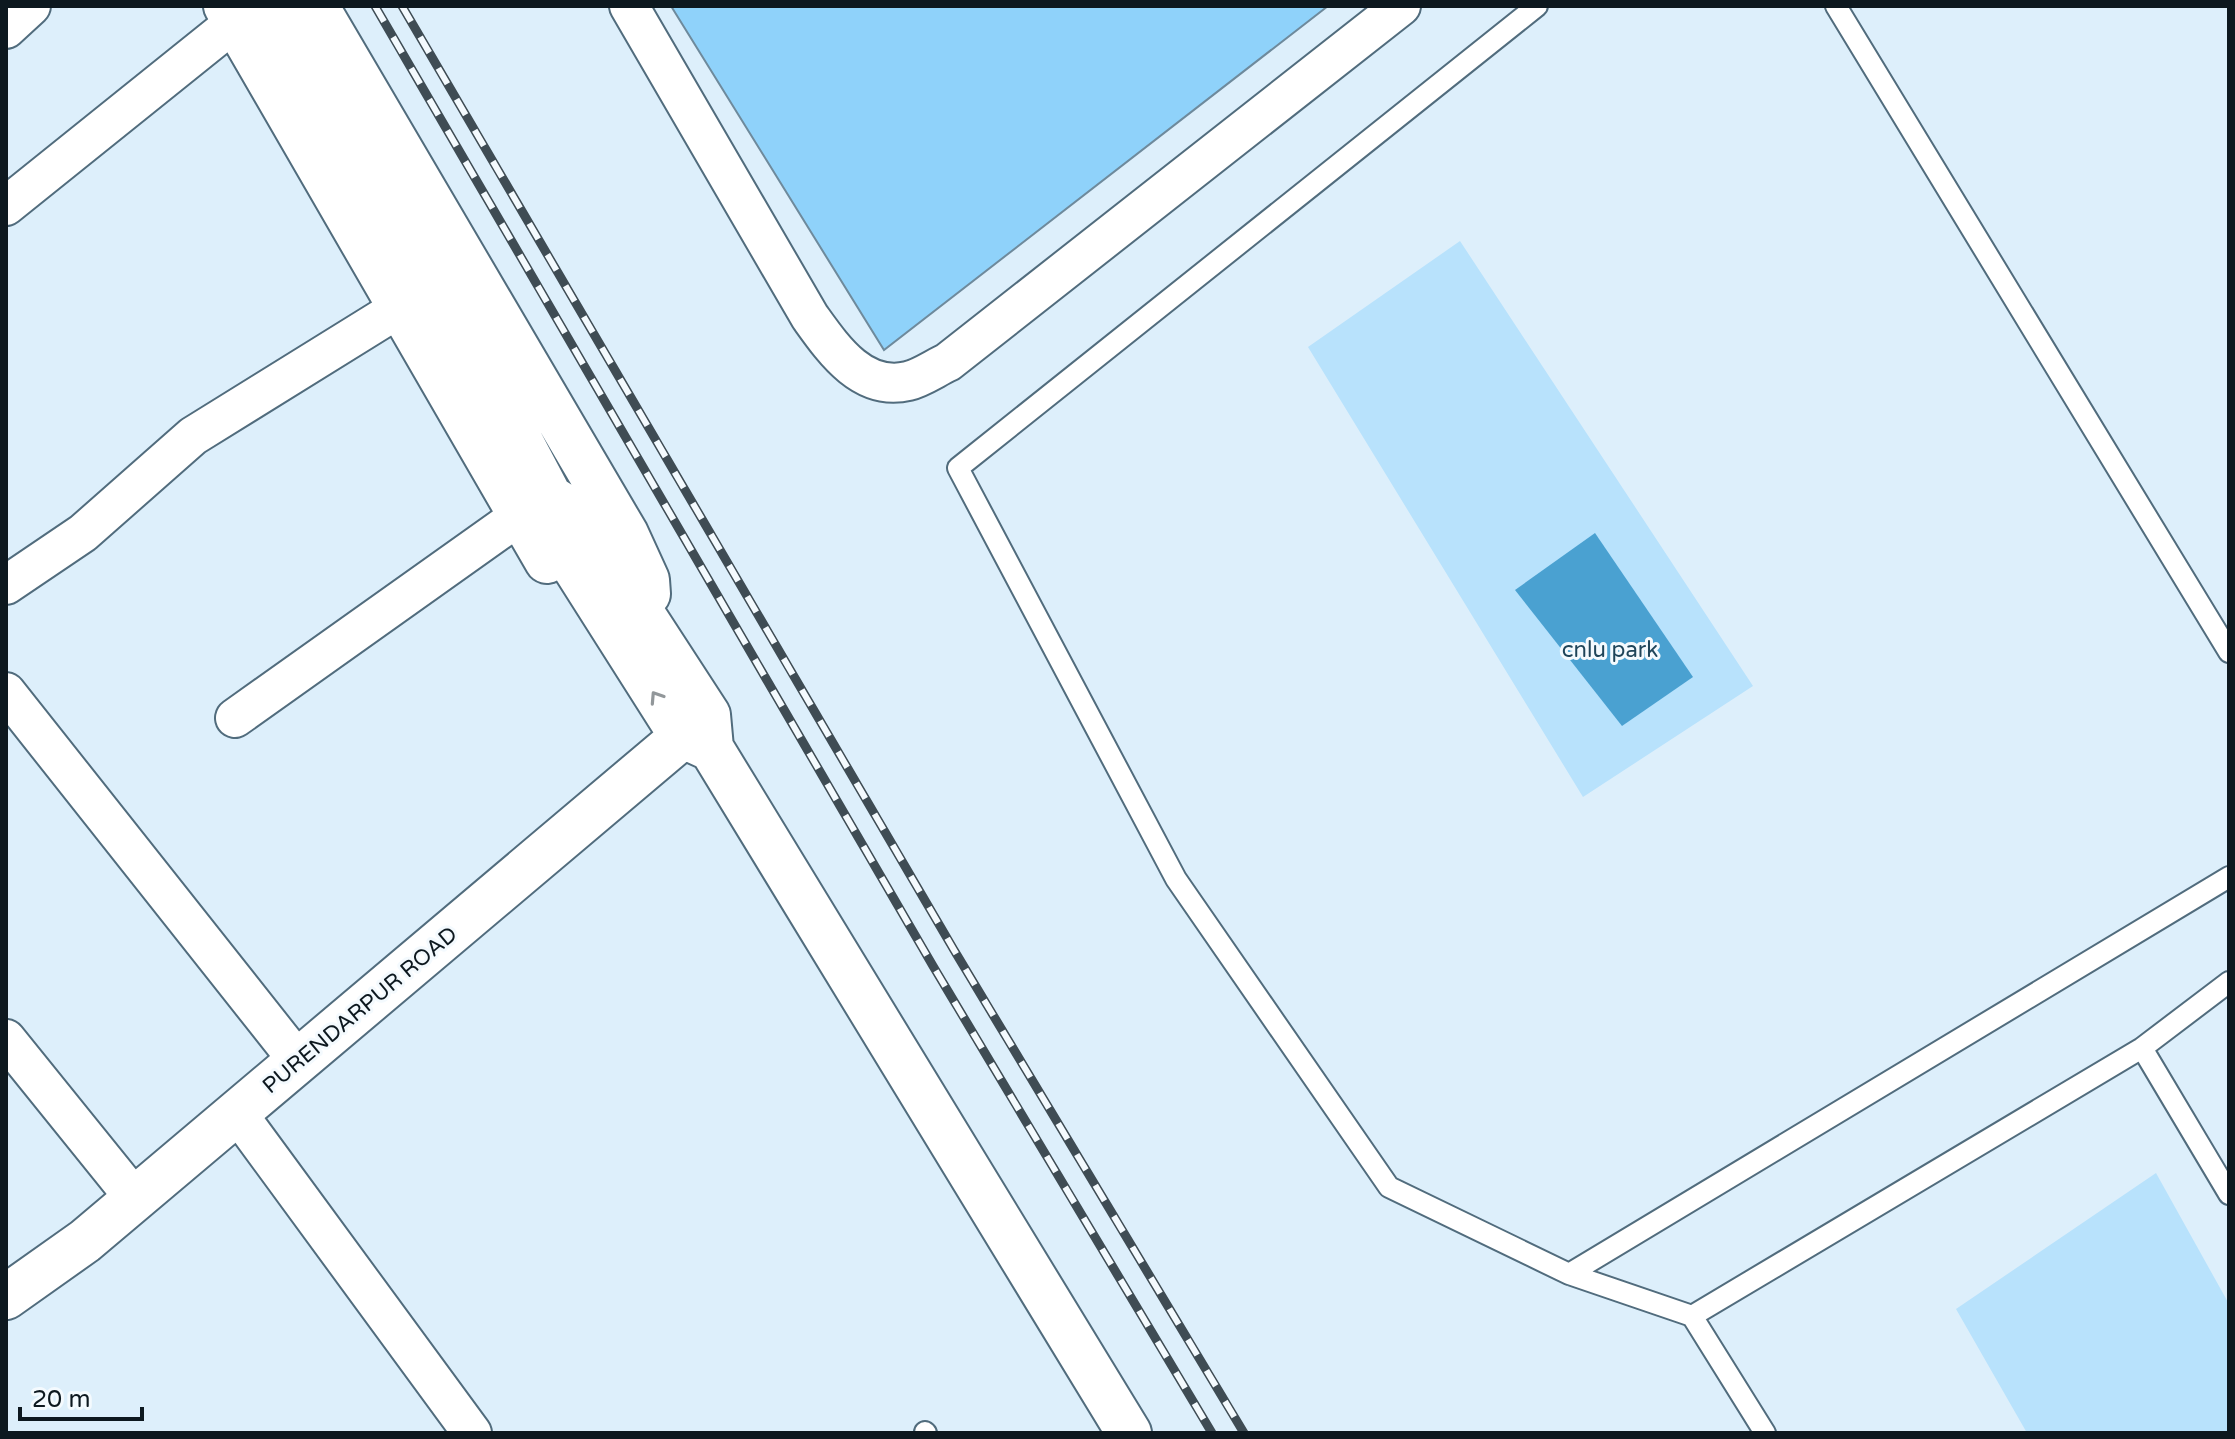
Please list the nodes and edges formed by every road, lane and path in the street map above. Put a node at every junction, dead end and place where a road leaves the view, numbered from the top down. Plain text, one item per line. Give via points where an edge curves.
1 (31, 6) edge
2 (316, 6) edge
3 (629, 6) edge
4 (1401, 6) edge
5 (1537, 6) edge
6 (1836, 6) edge
7 (244, 11) edge
8 (6, 29) edge
9 (6, 206) edge
10 (401, 307) junction
11 (536, 506) junction
12 (585, 567) junction
13 (6, 585) edge
14 (643, 616) junction
15 (2229, 652) edge
16 (6, 692) edge
17 (235, 718) dead end
18 (700, 733) junction
19 (2229, 877) edge
20 (2229, 982) edge
21 (6, 1039) edge
22 (2142, 1048) junction
23 (299, 1062) junction
24 (238, 1114) junction
25 (2229, 1194) edge
26 (136, 1200) junction
27 (1569, 1274) junction
28 (6, 1297) edge
29 (1692, 1316) junction
30 (472, 1433) edge
31 (1129, 1433) edge
32 (1765, 1433) edge

1 - 8 street
2 - 14 street via 626,534 647,580
3 - 4 street via 810,317 838,355 872,380 907,381 948,362
5 - 27 lane via 958,468 1176,879 1389,1187
6 - 15 lane
7 - 9 street
7 - 10 street
7 - 11 street via 475,355
10 - 11 street
10 - 13 street via 193,436 83,533
11 - 12 street via 578,515
11 - 17 street
12 - 14 street
18 -> 12 street
14 - 18 street
16 - 23 street
18 - 23 street, PURENDARPUR ROAD
18 - 31 street
19 - 27 lane
20 - 22 lane
21 - 26 street
22 - 25 lane
22 - 29 lane
23 - 24 street, PURENDARPUR ROAD
24 - 26 street, PURENDARPUR ROAD
24 - 30 street
26 - 28 street, PURENDARPUR ROAD
27 - 29 lane
29 - 32 lane

